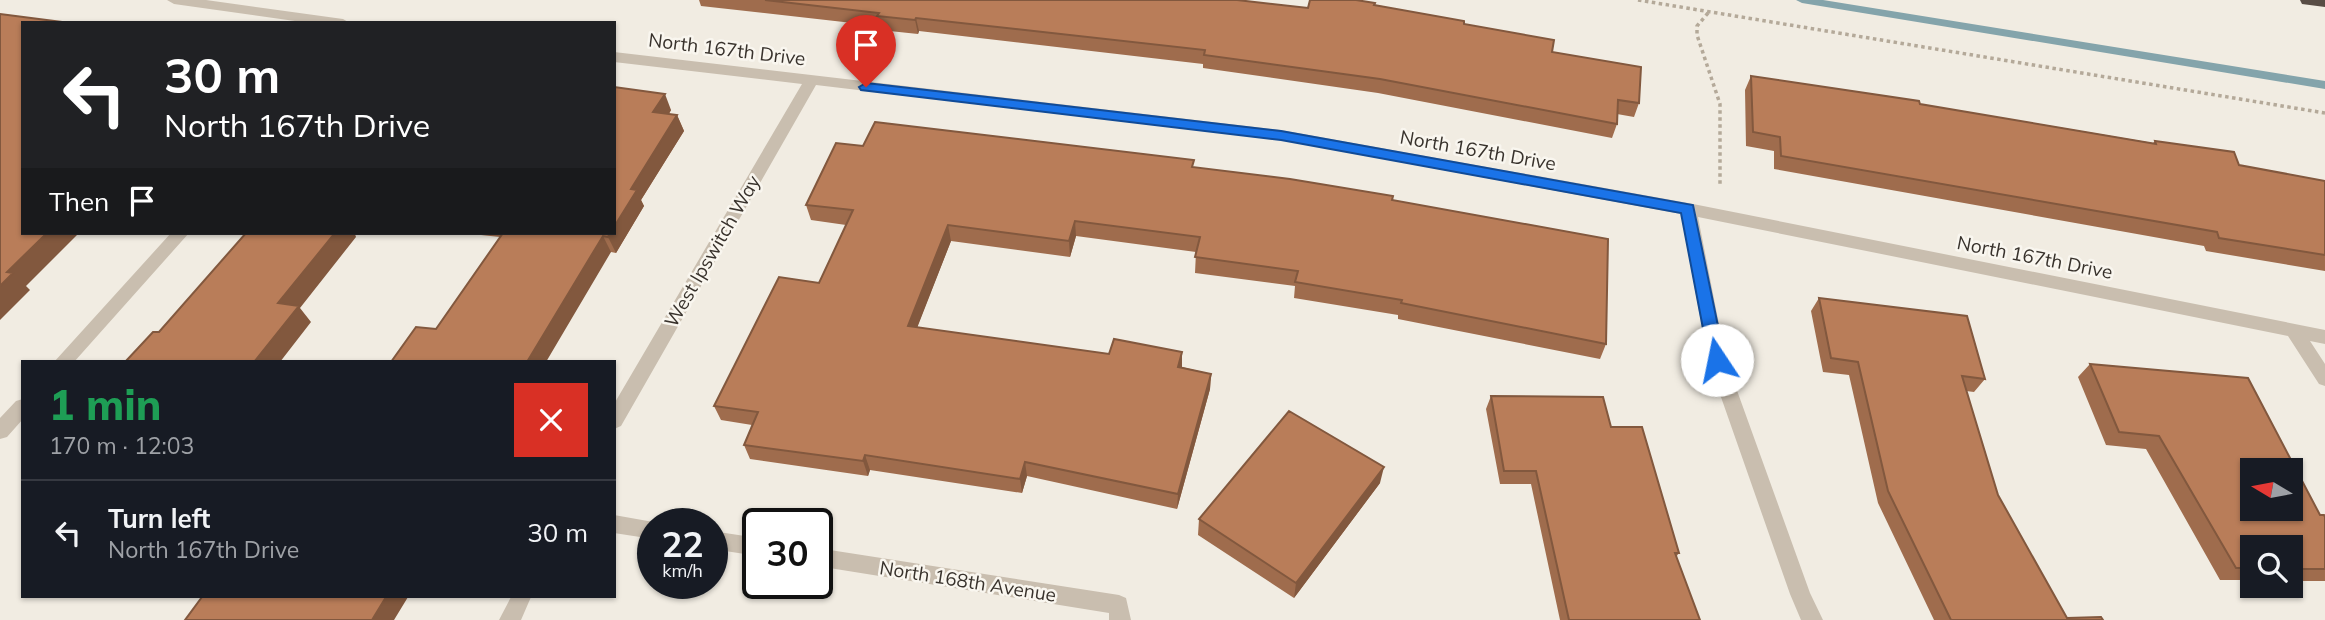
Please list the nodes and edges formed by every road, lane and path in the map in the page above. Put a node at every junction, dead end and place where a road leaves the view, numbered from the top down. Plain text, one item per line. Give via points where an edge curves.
1 (174, 0) edge
2 (1638, 0) edge
3 (2308, 0) edge
4 (2325, 2) edge
5 (1708, 12) junction
6 (328, 21) edge
7 (616, 57) edge
8 (811, 81) junction
9 (2325, 113) edge
10 (1688, 209) junction
11 (1720, 216) junction
12 (179, 235) edge
13 (2294, 331) junction
14 (2325, 337) edge
15 (65, 360) edge
16 (2325, 379) edge
17 (21, 408) edge
18 (616, 418) edge
19 (0, 431) edge
20 (616, 524) edge
21 (637, 528) edge
22 (833, 560) edge
23 (521, 598) edge
24 (1119, 613) edge
25 (510, 620) edge
26 (1812, 620) edge

1 - 6 street
2 - 5 path
3 - 4 highway
5 - 9 path
5 - 11 path via 1697,26 1697,35 1720,104
7 - 8 street, North 167th Drive
8 - 10 street, North 167th Drive via 1281,135
8 - 18 street, West Ipswitch Way
10 - 11 street, North 167th Drive
10 - 26 street via 1717,360
11 - 13 street, North 167th Drive
12 - 15 street
13 - 14 street, North 167th Drive
13 - 16 street
17 - 19 street
20 - 21 street
22 - 24 street, North 168th Avenue
23 - 25 street

